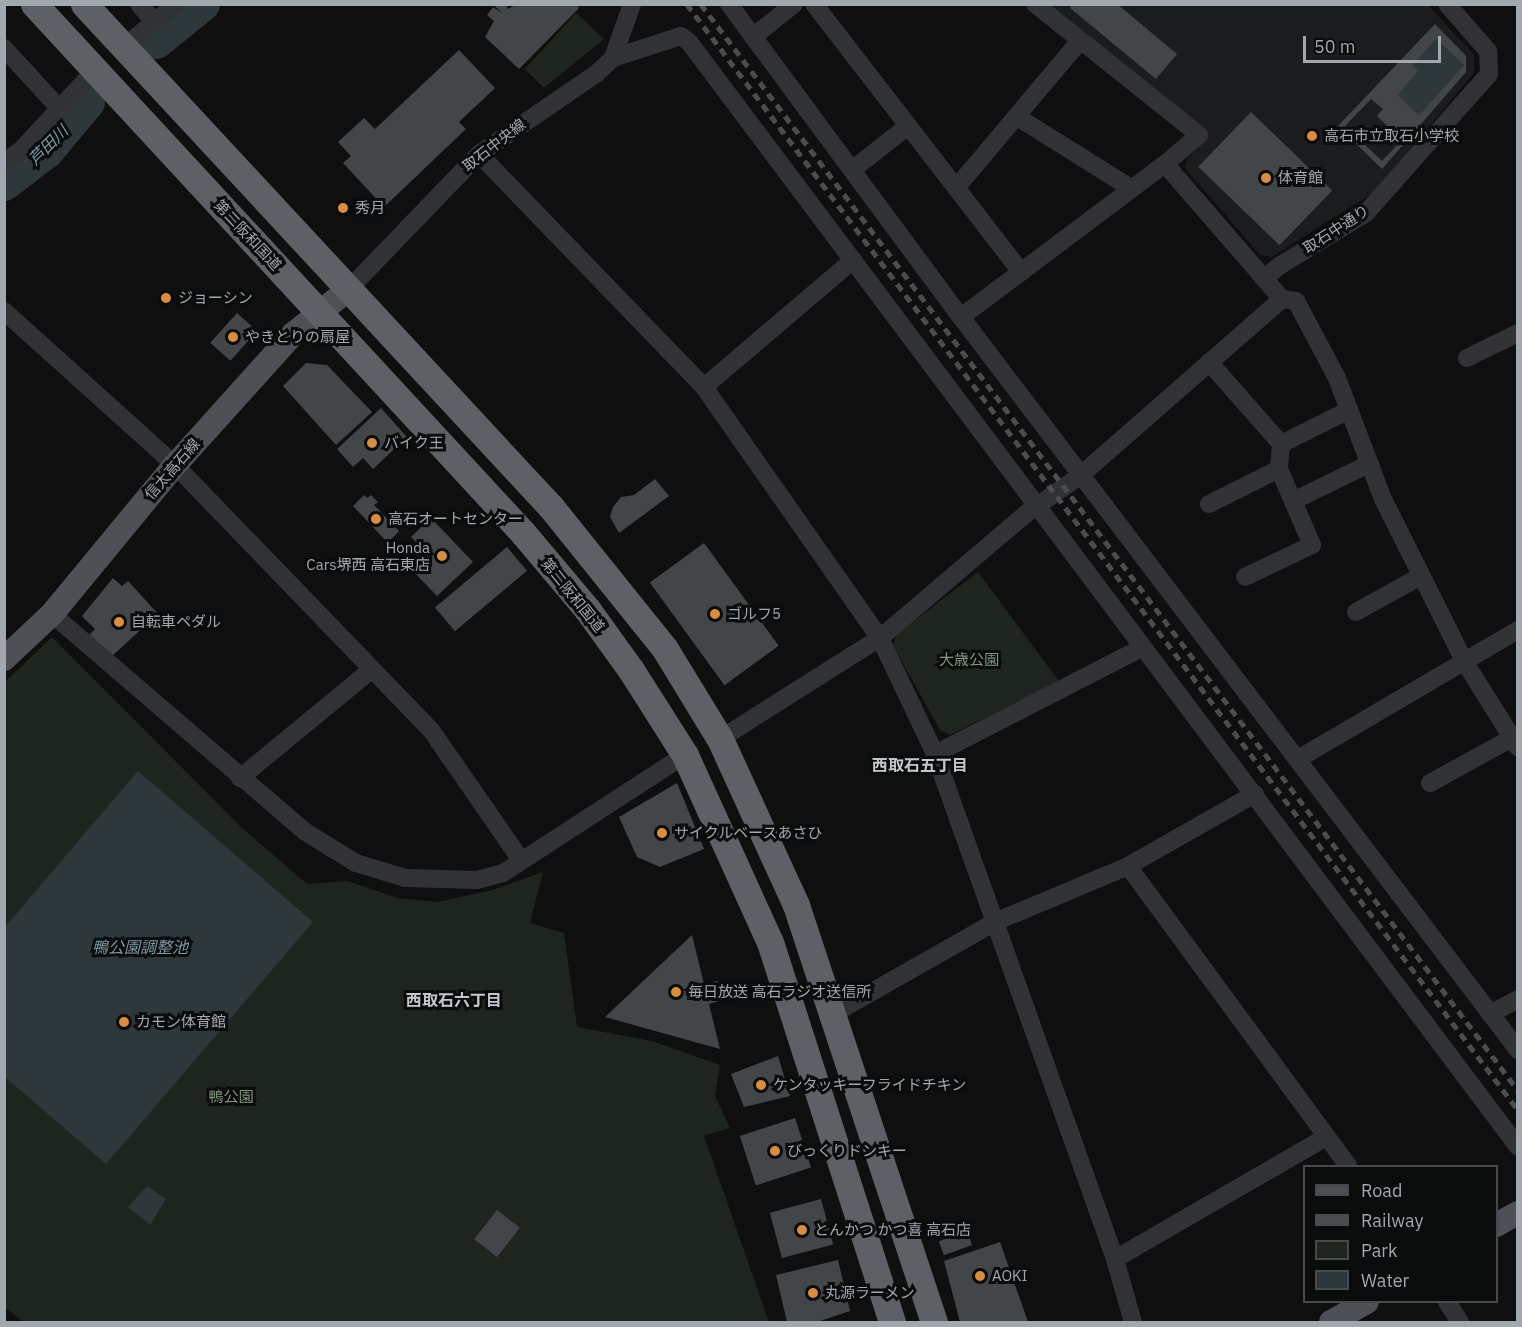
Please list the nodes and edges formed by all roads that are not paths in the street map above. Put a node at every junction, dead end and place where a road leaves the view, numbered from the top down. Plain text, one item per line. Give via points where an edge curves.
1 (34, 4) edge
2 (84, 4) edge
3 (139, 4) edge
4 (176, 4) edge
5 (632, 4) edge
6 (729, 4) edge
7 (794, 4) edge
8 (814, 4) edge
9 (1035, 4) edge
10 (1447, 4) edge
11 (154, 22) junction
12 (753, 37) junction
13 (1080, 41) junction
14 (124, 47) junction
15 (4, 48) edge
16 (613, 58) junction
17 (95, 70) junction
18 (59, 108) junction
19 (1019, 118) junction
20 (908, 126) junction
21 (479, 154) junction
22 (4, 162) edge
23 (1166, 164) junction
24 (852, 171) junction
25 (956, 188) junction
26 (1132, 189) junction
27 (853, 260) junction
28 (1021, 272) junction
29 (1264, 279) junction
30 (349, 289) junction
31 (1282, 299) junction
32 (4, 311) edge
33 (319, 312) junction
34 (961, 317) junction
35 (1518, 333) edge
36 (1467, 358) dead end
37 (1209, 362) junction
38 (704, 387) junction
39 (1349, 410) junction
40 (1281, 444) junction
41 (1369, 464) junction
42 (175, 465) junction
43 (1279, 469) junction
44 (1081, 475) junction
45 (1293, 501) junction
46 (1209, 504) dead end
47 (1037, 508) junction
48 (1421, 576) junction
49 (1245, 577) dead end
50 (1356, 612) dead end
51 (52, 614) junction
52 (1518, 630) edge
53 (880, 638) junction
54 (1142, 648) junction
55 (4, 659) edge
56 (1464, 661) junction
57 (372, 669) junction
58 (720, 739) junction
59 (1515, 743) edge
60 (935, 754) junction
61 (685, 755) junction
62 (1298, 759) junction
63 (240, 778) junction
64 (1430, 783) dead end
65 (1255, 794) junction
66 (521, 860) junction
67 (1128, 866) junction
68 (995, 922) junction
69 (1518, 999) edge
70 (833, 1014) junction
71 (1490, 1014) junction
72 (1518, 1050) edge
73 (1326, 1137) junction
74 (1518, 1146) edge
75 (1347, 1165) edge
76 (1518, 1213) edge
77 (1498, 1224) edge
78 (1115, 1259) junction
79 (1365, 1303) edge
80 (1448, 1303) edge
81 (892, 1323) edge
82 (934, 1323) edge
83 (1133, 1323) edge
84 (1331, 1323) edge
85 (1460, 1323) edge

1 - 17 highway, 第二阪和国道
2 - 14 highway
3 - 11 street
4 - 11 street
5 - 16 street, 取石中央線
6 - 12 street
7 - 12 street
8 - 20 street
9 - 13 street
10 - 29 street, 取石中通り via 1488,51 1489,74 1366,213
11 - 14 street
12 - 24 street
13 - 19 street
13 - 23 street via 1199,135
14 - 30 highway
15 - 18 street
16 - 21 street, 取石中央線 via 596,74
16 - 27 street via 681,36 689,42
17 - 18 street
17 - 33 highway, 第二阪和国道
18 - 22 street via 21,150
19 - 25 street
19 - 26 street
20 - 24 street
20 - 25 street
21 - 30 street, 取石中央線
21 - 38 street
23 - 26 street
23 - 29 street
24 - 34 street
25 - 28 street
26 - 28 street
27 - 38 street
27 - 47 street
28 - 34 street
29 - 31 street
30 - 33 main road, 信太高石線
30 - 58 highway via 551,507 619,588 665,650
31 - 37 street
31 - 39 street via 1296,302 1337,378
32 - 42 street
33 - 42 main road, 信太高石線 via 293,334
33 - 61 highway, 第二阪和国道 via 523,533 587,609
34 - 44 street
35 - 36 street
37 - 40 street
37 - 44 street
38 - 53 street
39 - 40 street
39 - 41 street
40 - 43 street
41 - 45 street
41 - 48 street
42 - 51 main road, 信太高石線
42 - 57 street
43 - 45 street
43 - 46 street
44 - 47 street
44 - 62 street
45 - 49 street via 1312,545
47 - 53 street
47 - 54 street
48 - 50 street
48 - 56 street
51 - 55 main road, 信太高石線
51 - 63 street
52 - 56 street
53 - 58 street
53 - 60 street
54 - 60 street
54 - 65 street
56 - 59 street
56 - 62 street
57 - 63 street
57 - 66 street via 431,730
58 - 70 highway via 796,905
59 - 64 street
60 - 68 street
61 - 66 street
61 - 81 highway, 第二阪和国道 via 770,942
62 - 71 street
63 - 66 street via 330,848 356,863 405,878 477,880 503,873
65 - 67 street
65 - 74 street
67 - 68 street
67 - 73 street
68 - 70 street
68 - 78 street
69 - 71 street
70 - 82 highway
71 - 72 street
73 - 75 street
73 - 78 street
76 - 77 main road
78 - 83 street
79 - 84 main road
80 - 85 street

